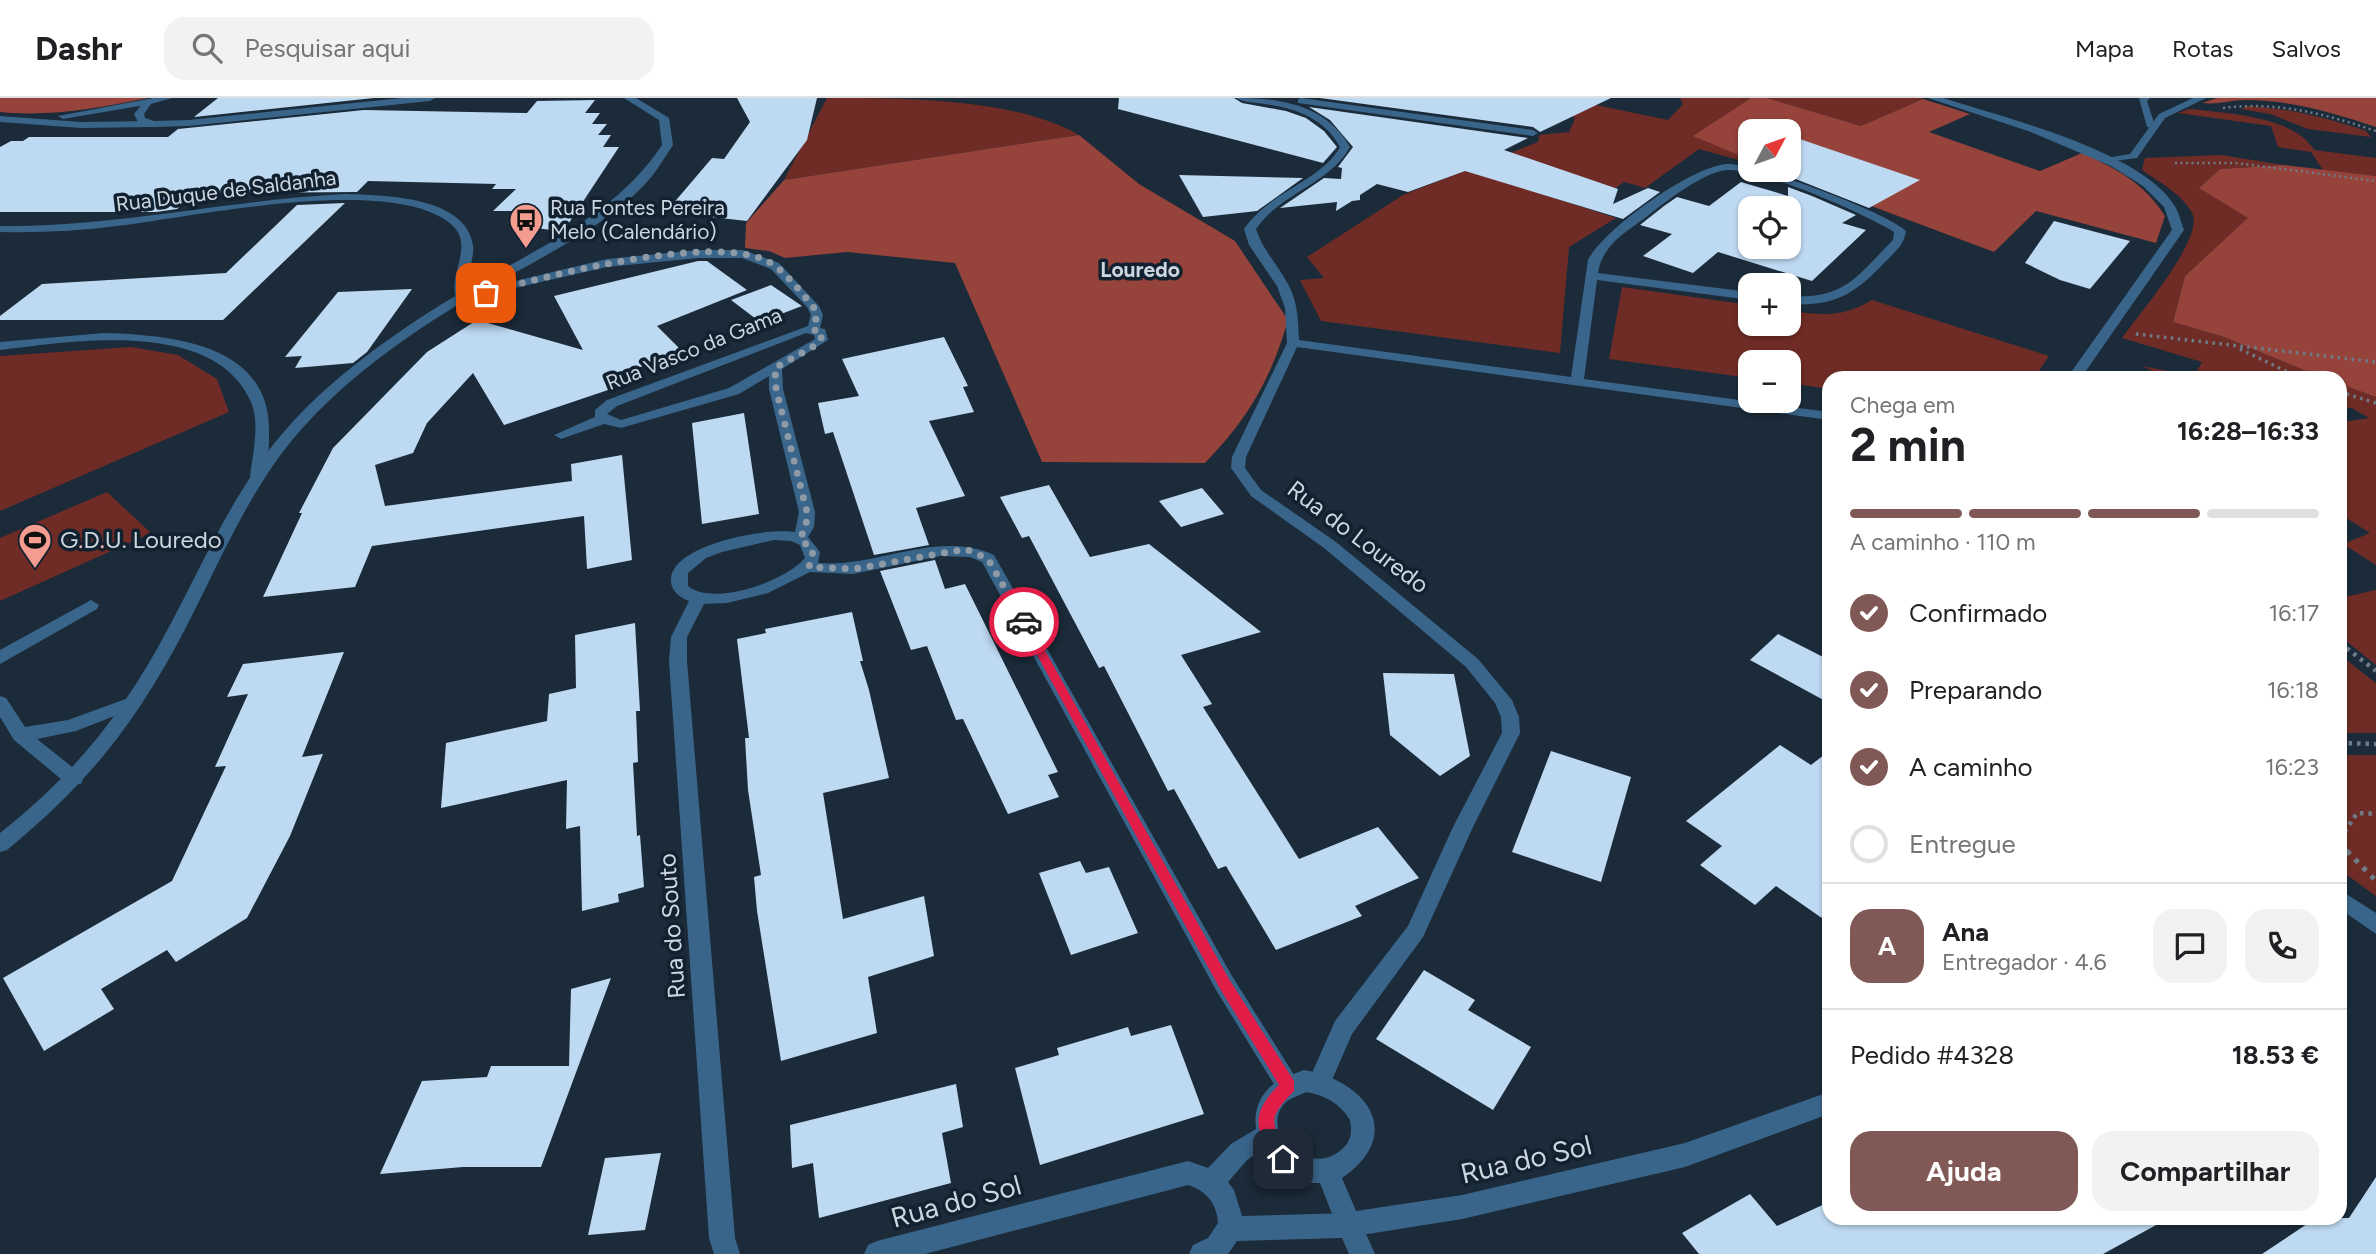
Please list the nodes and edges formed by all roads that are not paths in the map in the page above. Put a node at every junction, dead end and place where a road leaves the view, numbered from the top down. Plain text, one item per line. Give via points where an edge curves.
1 (167, 98) edge
2 (430, 98) edge
3 (629, 98) edge
4 (1241, 98) edge
5 (1933, 98) edge
6 (2145, 98) edge
7 (2201, 98) edge
8 (148, 102) junction
9 (1300, 102) edge
10 (0, 119) edge
11 (35, 120) junction
12 (153, 124) junction
13 (2152, 127) junction
14 (1533, 133) dead end
15 (2111, 160) junction
16 (0, 229) edge
17 (1593, 276) junction
18 (1738, 294) edge
19 (461, 298) junction
20 (1801, 301) edge
21 (813, 329) junction
22 (1293, 342) junction
23 (0, 346) edge
24 (756, 348) junction
25 (776, 367) junction
26 (2079, 371) edge
27 (1577, 381) junction
28 (1822, 415) edge
29 (603, 419) junction
30 (561, 435) dead end
31 (257, 476) junction
32 (800, 538) junction
33 (809, 567) junction
34 (699, 598) junction
35 (91, 605) dead end
36 (0, 659) edge
37 (0, 702) edge
38 (134, 702) junction
39 (20, 735) junction
40 (74, 779) junction
41 (0, 844) edge
42 (2347, 903) edge
43 (2376, 925) edge
44 (1320, 1082) junction
45 (1289, 1086) junction
46 (1822, 1106) edge
47 (1266, 1133) junction
48 (1327, 1171) junction
49 (1213, 1181) junction
50 (1349, 1225) junction
51 (1228, 1229) junction
52 (727, 1254) edge
53 (877, 1254) edge
54 (1202, 1254) edge
55 (1362, 1254) edge

1 - 8 street
2 - 12 street
3 - 19 street via 659,112 669,124 663,154 651,171 584,227
4 - 9 street, Rua do Louredo
5 - 15 street
6 - 13 street
7 - 13 street via 2162,116
8 - 11 street
8 - 12 street via 139,114 141,120
9 - 14 street
9 - 22 street, Rua do Louredo via 1331,127 1345,147 1326,168 1261,213 1250,229 1255,245 1283,286 1291,308
10 - 11 street
11 - 12 street
13 - 15 street via 2133,156
15 - 26 street via 2152,184 2178,217 2178,230
16 - 19 street, Rua Duque de Saldanha via 114,224 307,198 391,200 438,211 456,222 467,239
17 - 18 street
17 - 20 street via 1594,260 1608,241 1704,172 1728,167 1756,172 1900,231 1899,241 1842,296
17 - 27 street
19 - 21 street, Rua Vasco da Gama via 607,263 743,254 775,266 813,306 817,323
19 - 31 street via 376,354 333,390
21 - 24 street, Rua Vasco da Gama
21 - 25 street, Rua Vasco da Gama via 820,332 822,340
22 - 27 street
22 - 44 street, Rua do Louredo via 1239,457 1244,480 1395,596 1472,663 1503,700 1511,733 1416,931 1343,1028
23 - 31 street via 125,337 197,347 222,358 238,370 258,401 262,420
24 - 25 street
24 - 29 street, Rua Vasco da Gama via 612,404 600,413
25 - 29 street, Rua Vasco da Gama via 734,391 621,424
25 - 32 street via 776,389 807,512
27 - 28 street
29 - 30 street, Rua Vasco da Gama
31 - 38 street via 177,631
32 - 33 street via 813,551
32 - 34 street via 774,535 696,556 686,564 678,582 689,595
33 - 34 street via 790,580 725,598
33 - 45 street via 854,569 952,549 978,552 988,559 1224,983
34 - 52 street, Rua do Souto via 679,637 678,661 722,1238
35 - 36 street
37 - 39 street
38 - 39 street via 70,726
38 - 40 street
39 - 40 street
40 - 41 street
42 - 43 street
44 - 45 street
44 - 48 street via 1349,1097 1362,1126 1353,1155 1342,1166
45 - 47 street via 1269,1106
46 - 50 street, Rua do Sol via 1685,1155 1462,1207
47 - 48 street via 1283,1159 1312,1171
47 - 49 street via 1238,1152
48 - 50 street
49 - 51 street via 1229,1203
49 - 53 street, Rua do Sol via 1188,1173
50 - 51 street, Rua do Sol
50 - 55 street
51 - 54 street via 1212,1251

